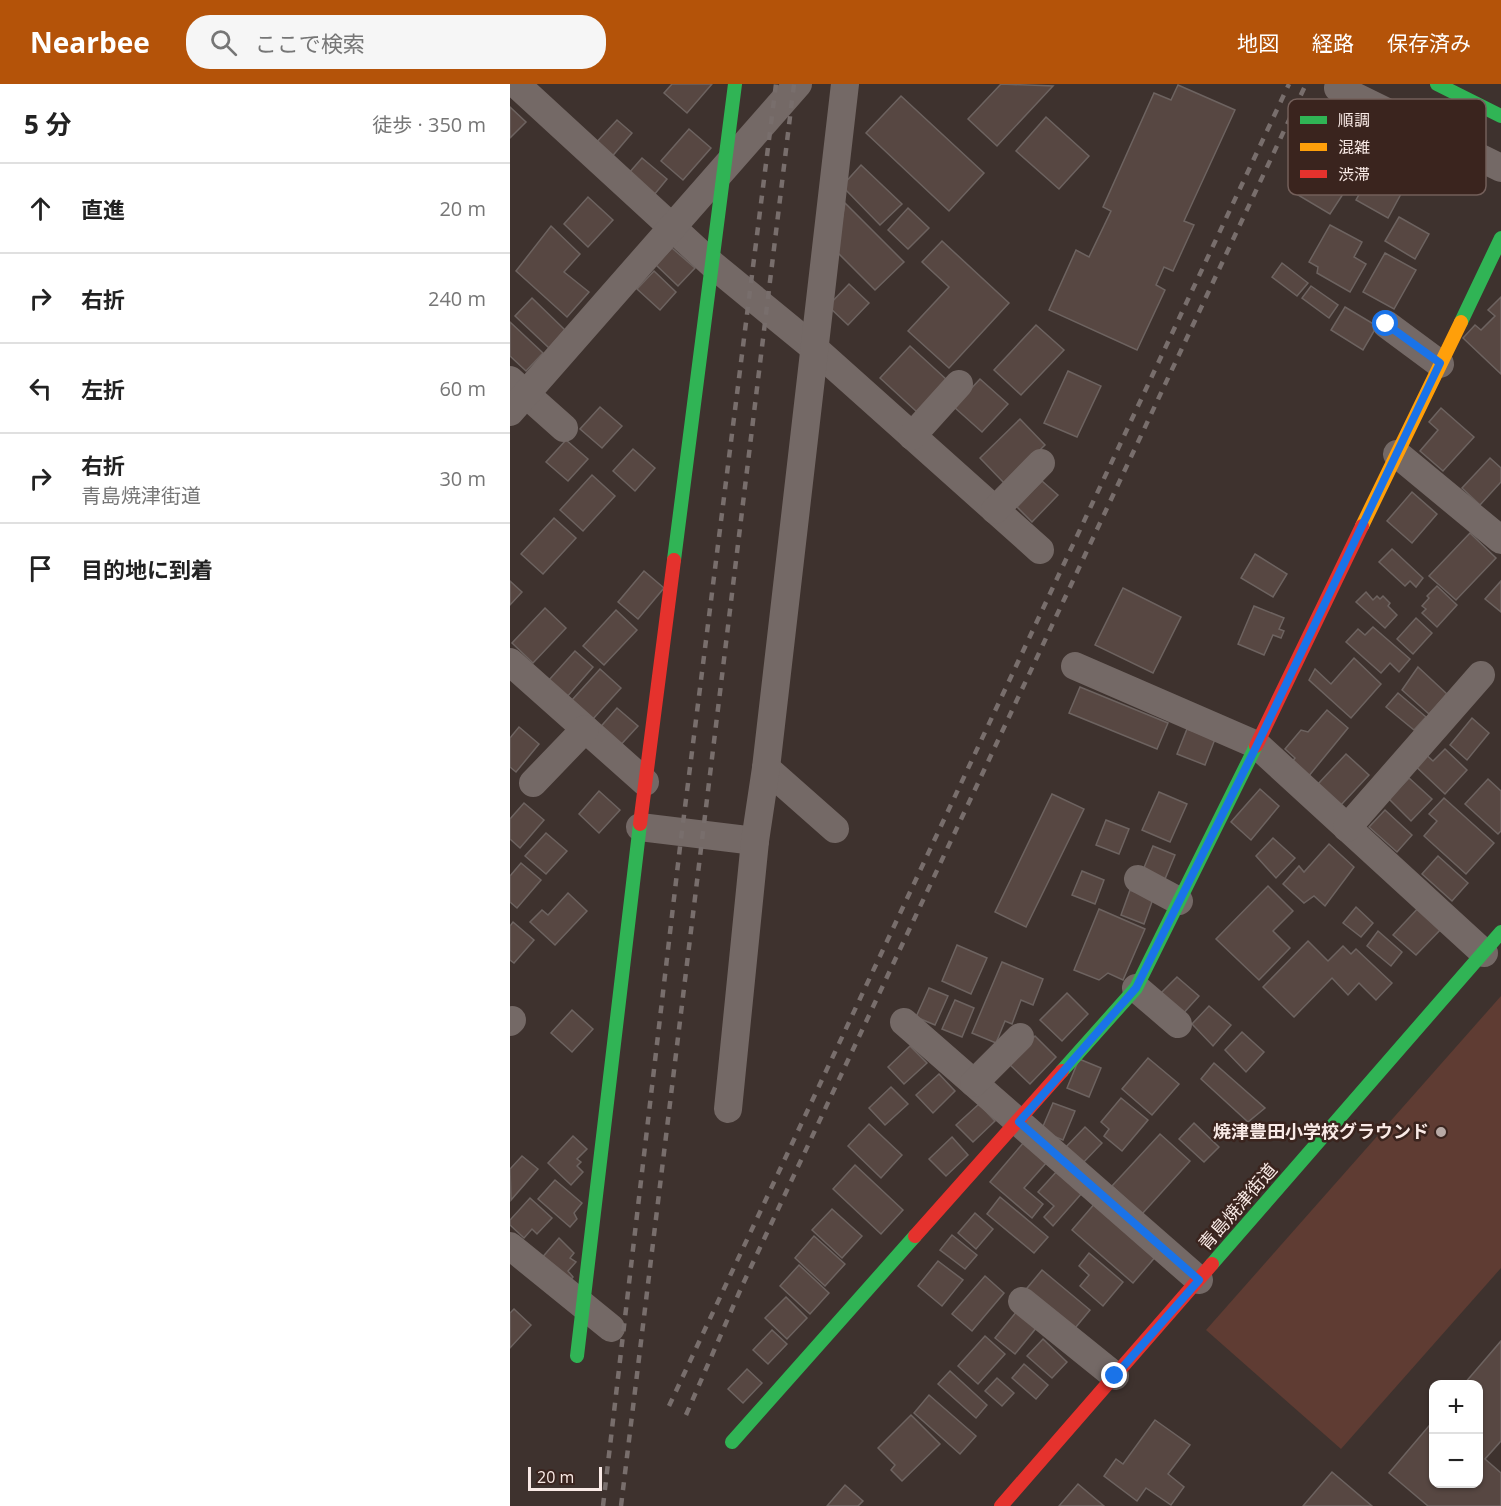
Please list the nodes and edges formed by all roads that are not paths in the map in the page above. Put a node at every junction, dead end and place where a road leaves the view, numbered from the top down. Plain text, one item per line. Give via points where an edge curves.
1 (516, 84) edge
2 (735, 84) edge
3 (798, 84) edge
4 (845, 84) edge
5 (1340, 84) edge
6 (1437, 84) edge
7 (1360, 99) edge
8 (1467, 99) edge
9 (1486, 108) edge
10 (1501, 116) edge
11 (1486, 161) edge
12 (1501, 168) edge
13 (723, 170) junction
14 (674, 226) junction
15 (1501, 238) edge
16 (713, 265) junction
17 (1386, 324) dead end
18 (813, 348) junction
19 (1440, 363) junction
20 (959, 384) dead end
21 (515, 395) edge
22 (564, 428) dead end
23 (912, 436) junction
24 (1397, 454) junction
25 (1041, 463) dead end
26 (995, 510) junction
27 (1501, 540) edge
28 (1040, 550) dead end
29 (510, 662) edge
30 (1075, 666) dead end
31 (1481, 675) dead end
32 (585, 729) junction
33 (1257, 745) junction
34 (766, 768) junction
35 (645, 782) junction
36 (533, 783) dead end
37 (640, 827) junction
38 (1347, 828) junction
39 (835, 829) dead end
40 (755, 841) junction
41 (1138, 879) dead end
42 (1179, 901) junction
43 (1493, 942) edge
44 (1136, 988) junction
45 (904, 1022) dead end
46 (1178, 1024) dead end
47 (1020, 1037) dead end
48 (974, 1083) junction
49 (728, 1109) dead end
50 (1019, 1122) junction
51 (510, 1246) edge
52 (1199, 1280) junction
53 (1022, 1300) dead end
54 (583, 1307) junction
55 (611, 1328) dead end
56 (577, 1356) dead end
57 (1115, 1376) junction
58 (732, 1442) dead end
59 (1002, 1506) edge

1 - 14 street
2 - 13 street
3 - 13 street
4 - 18 street
5 - 7 street via 1338,88
6 - 8 street
9 - 10 street
11 - 12 street
13 - 14 street
13 - 16 street
14 - 16 street
14 - 21 street
15 - 19 street
16 - 18 street
16 - 35 street
17 - 19 street
18 - 23 street
18 - 34 street
19 - 24 street
20 - 23 street
21 - 22 street
23 - 26 street
24 - 27 street
24 - 33 street
25 - 26 street
26 - 28 street
29 - 32 street
30 - 33 street
31 - 38 street
32 - 35 street
32 - 36 street
33 - 38 street
33 - 42 street
34 - 39 street
34 - 40 street
35 - 37 street
37 - 40 street
37 - 54 street
38 - 43 street
40 - 49 street
41 - 42 street
42 - 44 street
43 - 52 street, 青島焼津街道
44 - 46 street
44 - 50 street
45 - 48 street
47 - 48 street
48 - 50 street
50 - 52 street
50 - 58 street
51 - 54 street
52 - 57 street, 青島焼津街道
53 - 57 street
54 - 55 street
54 - 56 street
57 - 59 street, 青島焼津街道

